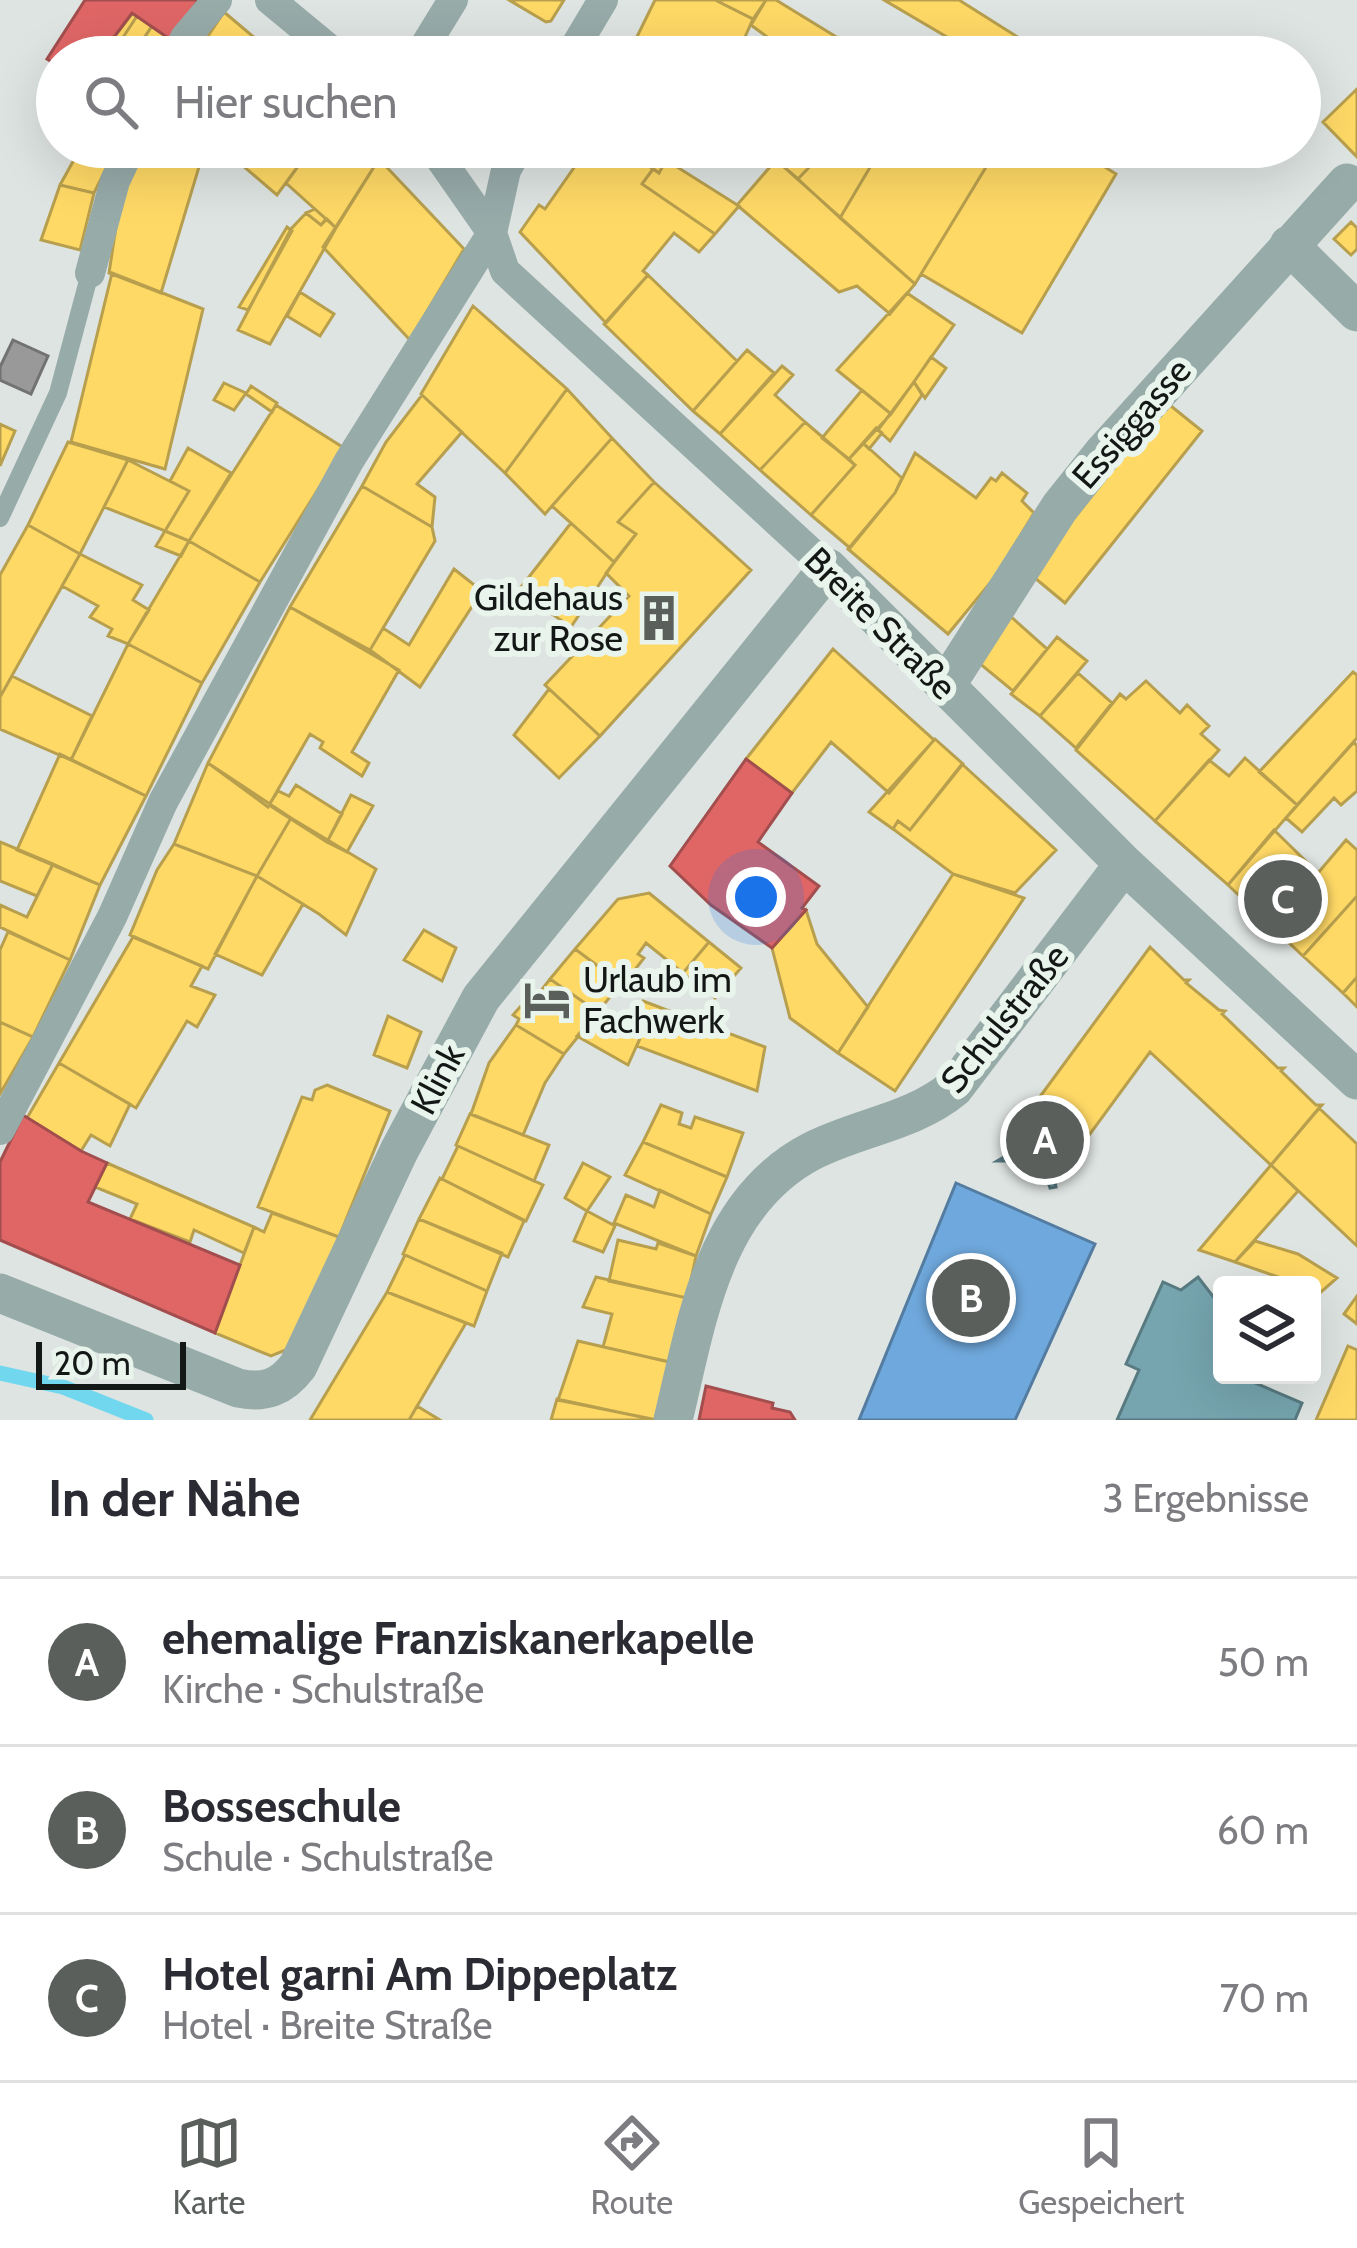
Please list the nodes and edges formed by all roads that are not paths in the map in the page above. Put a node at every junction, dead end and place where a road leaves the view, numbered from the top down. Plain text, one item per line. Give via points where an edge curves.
1 (217, 0) edge
2 (270, 0) edge
3 (453, 0) edge
4 (603, 0) edge
5 (187, 36) edge
6 (314, 36) edge
7 (431, 36) edge
8 (582, 36) edge
9 (121, 168) edge
10 (447, 168) edge
11 (510, 168) edge
12 (1347, 183) dead end
13 (492, 233) junction
14 (1289, 245) junction
15 (90, 273) joint
16 (1357, 312) edge
17 (0, 518) edge
18 (828, 568) junction
19 (946, 687) junction
20 (1124, 864) junction
21 (1357, 1080) edge
22 (0, 1130) edge
23 (0, 1293) edge
24 (273, 1405) edge
25 (673, 1420) edge

1 - 5 street
2 - 6 street
3 - 7 street
4 - 8 street
9 - 15 street
10 - 13 street, Breite Straße
11 - 13 street
12 - 14 street, Essiggasse
13 - 18 street, Breite Straße via 505,271
13 - 22 street via 327,501 163,802
14 - 16 street
14 - 19 street, Essiggasse via 1060,507
15 - 17 lane via 58,393
18 - 19 street, Breite Straße
18 - 24 street, Klink via 481,998
19 - 20 street, Breite Straße
20 - 21 street, Breite Straße
20 - 25 street, Schulstraße via 954,1088 921,1110 814,1150 754,1199 709,1274
23 - 24 street, Klink

